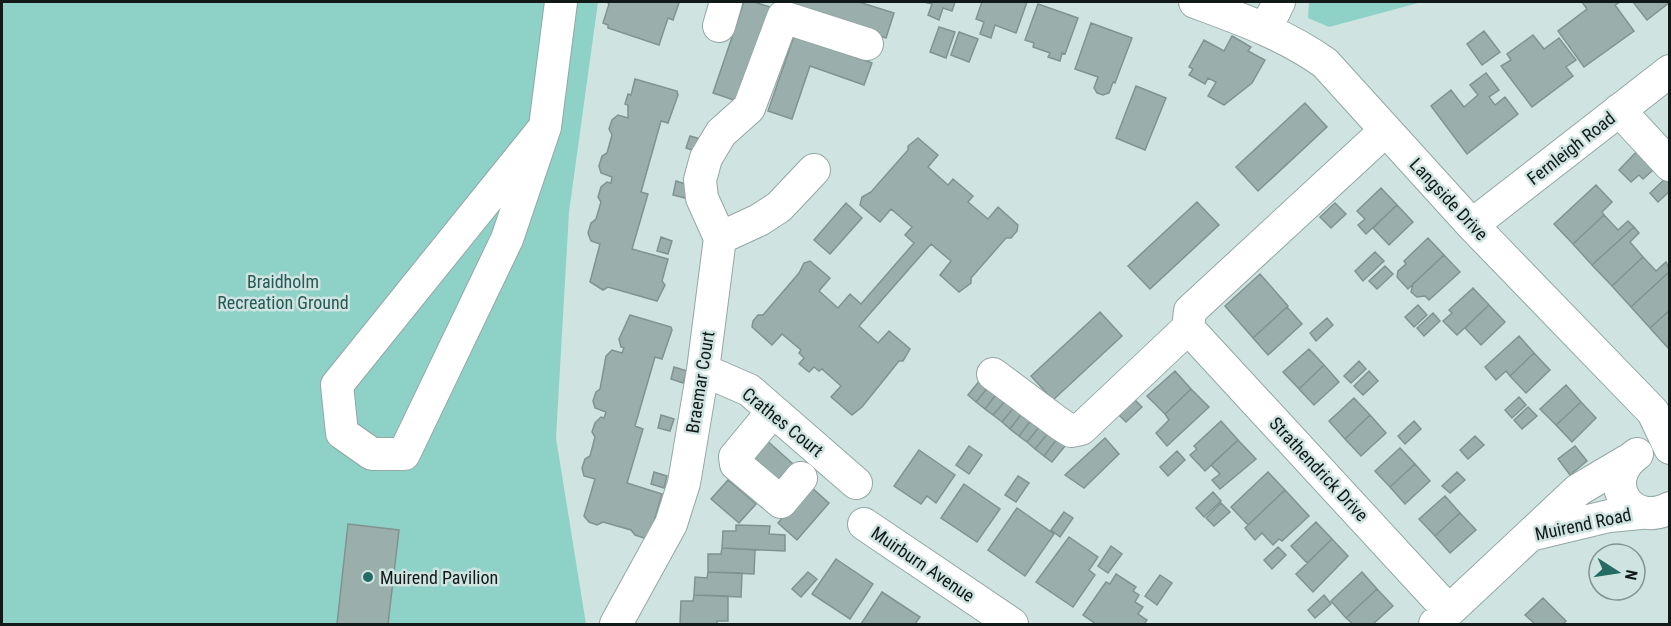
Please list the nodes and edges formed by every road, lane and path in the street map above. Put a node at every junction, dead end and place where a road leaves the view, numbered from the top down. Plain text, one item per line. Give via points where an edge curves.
1 (561, 2) edge
2 (1195, 2) edge
3 (1272, 15) edge
4 (867, 45) dead end
5 (1670, 71) edge
6 (1619, 110) junction
7 (545, 127) junction
8 (1386, 130) junction
9 (1670, 165) edge
10 (814, 170) dead end
11 (1473, 225) junction
12 (720, 238) junction
13 (1188, 328) junction
14 (704, 370) junction
15 (993, 374) dead end
16 (1622, 383) junction
17 (773, 411) junction
18 (1670, 448) edge
19 (1670, 457) edge
20 (1632, 458) junction
21 (801, 478) dead end
22 (856, 483) dead end
23 (1660, 512) edge
24 (864, 524) dead end
25 (1526, 536) junction
26 (1442, 618) edge
27 (616, 624) edge
28 (1012, 624) edge

1 - 7 street
2 - 3 street, Langside Drive
3 - 8 street, Langside Drive via 1299,45 1325,63
4 - 12 street via 783,17 749,108 721,134 706,158 700,180 702,198
5 - 6 street, Fernleigh Road
6 - 9 street
6 - 11 street, Fernleigh Road
7 - 7 street via 507,238 404,454 372,454 342,433 337,385
8 - 11 street, Langside Drive
8 - 13 street via 1190,311
10 - 12 street via 779,207
11 - 16 street, Langside Drive
12 - 14 street, Braemar Court
13 - 15 street via 1081,429 1071,431
13 - 26 street, Strathendrick Drive
14 - 17 street, Crathes Court via 749,390
14 - 27 street, Braemar Court via 684,483 671,524
16 - 18 street, Langside Drive via 1653,412
16 - 20 street, Langside Drive via 1634,418
17 - 21 street via 742,445 735,457 736,464 781,502
17 - 22 street, Crathes Court
19 - 20 street via 1657,451
20 - 23 street, Langside Drive via 1622,470 1621,491 1625,501
20 - 25 street, Muirend Road via 1578,490
23 - 25 street, Muirend Road via 1608,516
24 - 28 street, Muirburn Avenue
25 - 26 street, Muirend Road

